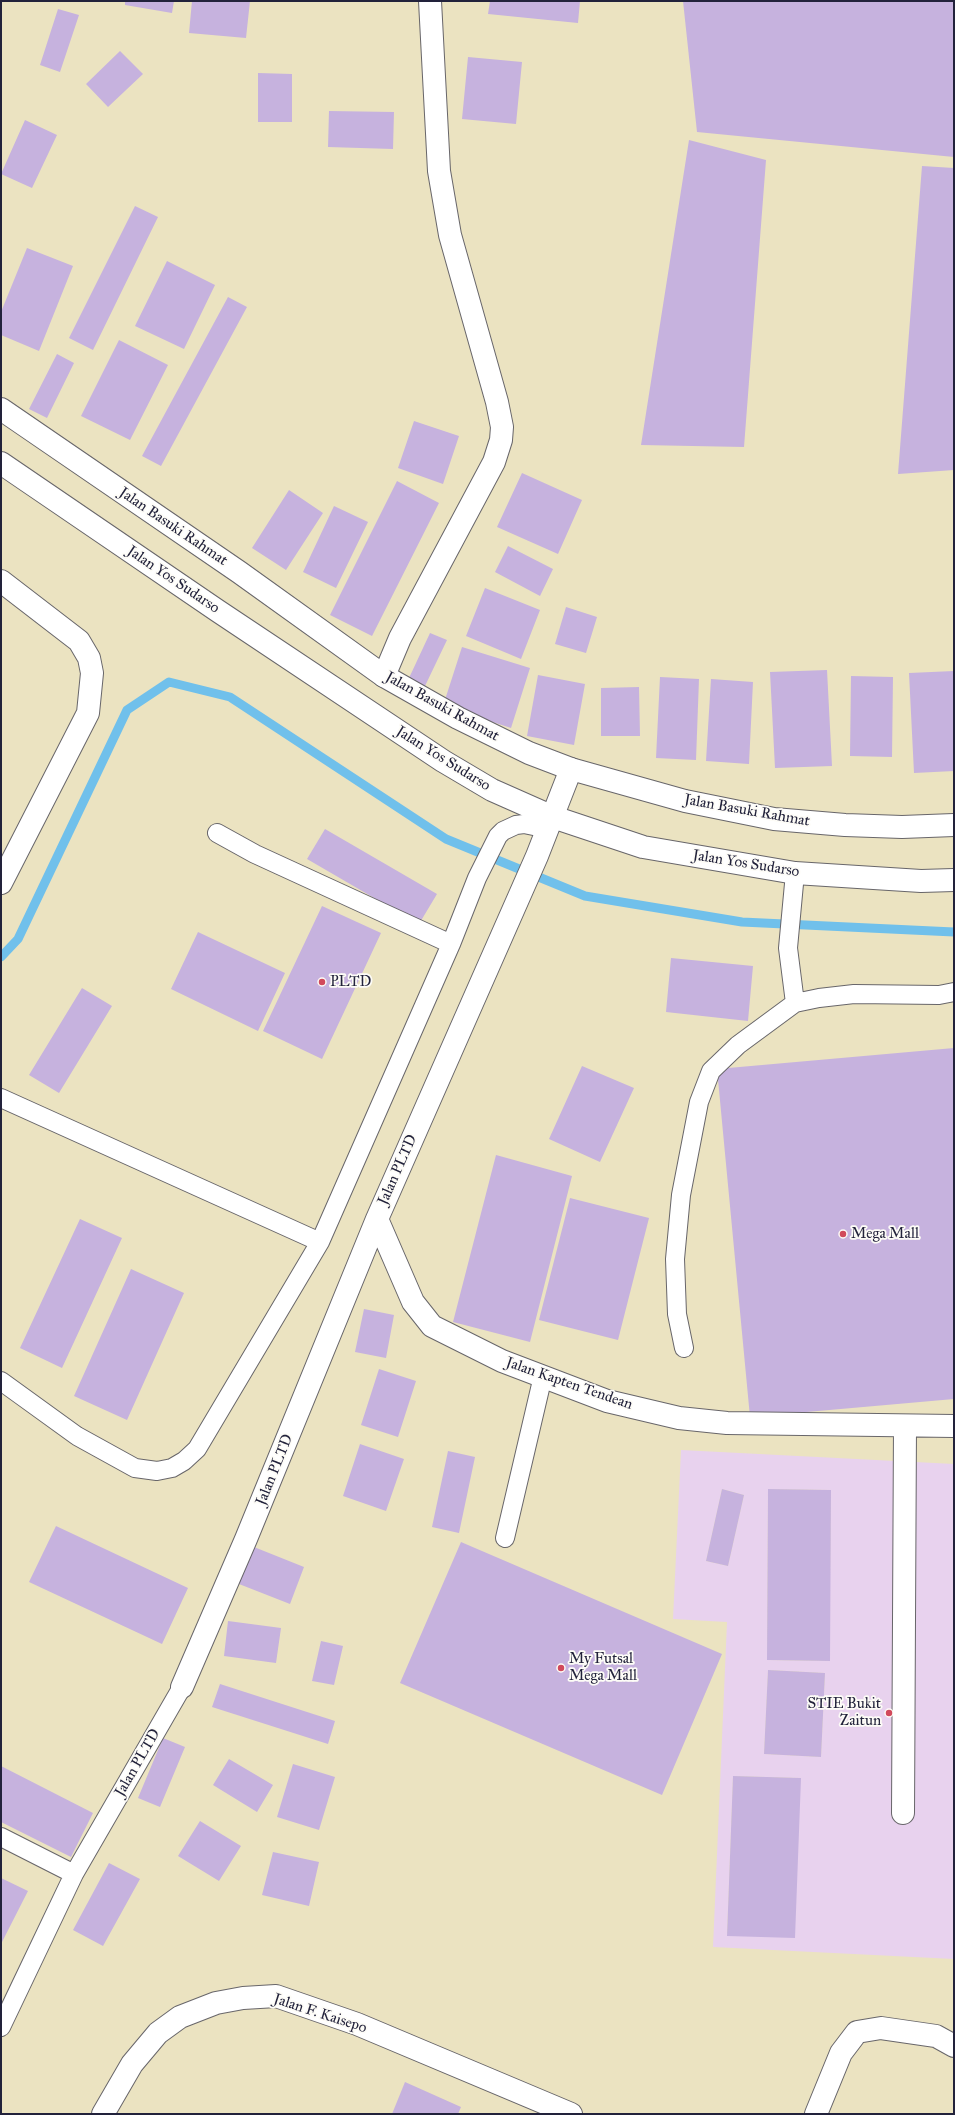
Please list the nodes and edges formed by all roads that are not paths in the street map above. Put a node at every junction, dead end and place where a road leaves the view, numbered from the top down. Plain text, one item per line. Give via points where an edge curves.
1 (430, 1) edge
2 (1, 409) edge
3 (1, 463) edge
4 (1, 581) edge
5 (384, 676) junction
6 (571, 769) junction
7 (550, 823) junction
8 (954, 825) edge
9 (217, 833) dead end
10 (795, 873) junction
11 (954, 880) edge
12 (1, 883) edge
13 (451, 944) junction
14 (954, 992) edge
15 (795, 1003) junction
16 (1, 1098) edge
17 (377, 1220) junction
18 (320, 1242) junction
19 (684, 1348) dead end
20 (543, 1376) junction
21 (1, 1381) edge
22 (905, 1426) junction
23 (954, 1426) edge
24 (505, 1538) dead end
25 (182, 1687) joint
26 (902, 1813) dead end
27 (1, 1837) edge
28 (74, 1874) junction
29 (1, 2027) edge
30 (954, 2046) edge
31 (103, 2114) edge
32 (571, 2114) edge
33 (816, 2114) edge

1 - 5 main road via 439,171 450,235 502,427 494,462 400,638
2 - 5 main road, Jalan Basuki Rahmat via 239,572
3 - 7 main road, Jalan Yos Sudarso via 443,761
4 - 12 main road via 79,642 89,658 92,673 88,713
5 - 6 main road, Jalan Basuki Rahmat via 458,718 529,753
6 - 7 main road, Jalan PLTD
6 - 8 main road, Jalan Basuki Rahmat via 684,802 774,819 902,827
7 - 10 main road, Jalan Yos Sudarso via 643,847
7 - 13 lane via 516,824 498,836 477,878
7 - 17 main road, Jalan PLTD
9 - 13 lane via 255,854
10 - 11 main road, Jalan Yos Sudarso via 921,881
10 - 15 lane via 788,948
13 - 18 lane
14 - 15 lane via 939,995 854,994
15 - 19 lane via 738,1045 710,1070 699,1102 681,1195 675,1259 677,1314
16 - 18 lane
17 - 20 main road, Jalan Kapten Tendean via 413,1302 432,1326 502,1361
17 - 25 main road, Jalan PLTD via 249,1532
18 - 21 lane via 196,1448 184,1461 172,1468 157,1471 135,1468 78,1436
20 - 22 main road, Jalan Kapten Tendean via 607,1400 679,1418 727,1423
20 - 24 lane
22 - 23 main road, Jalan Kapten Tendean
22 - 26 main road
25 - 28 lane, Jalan PLTD
27 - 28 lane
28 - 29 lane, Jalan PLTD
30 - 33 main road via 936,2036 881,2028 858,2032 841,2053
31 - 32 main road, Jalan F. Kaisepo via 132,2064 158,2033 180,2017 216,2003 276,1996 358,2024

